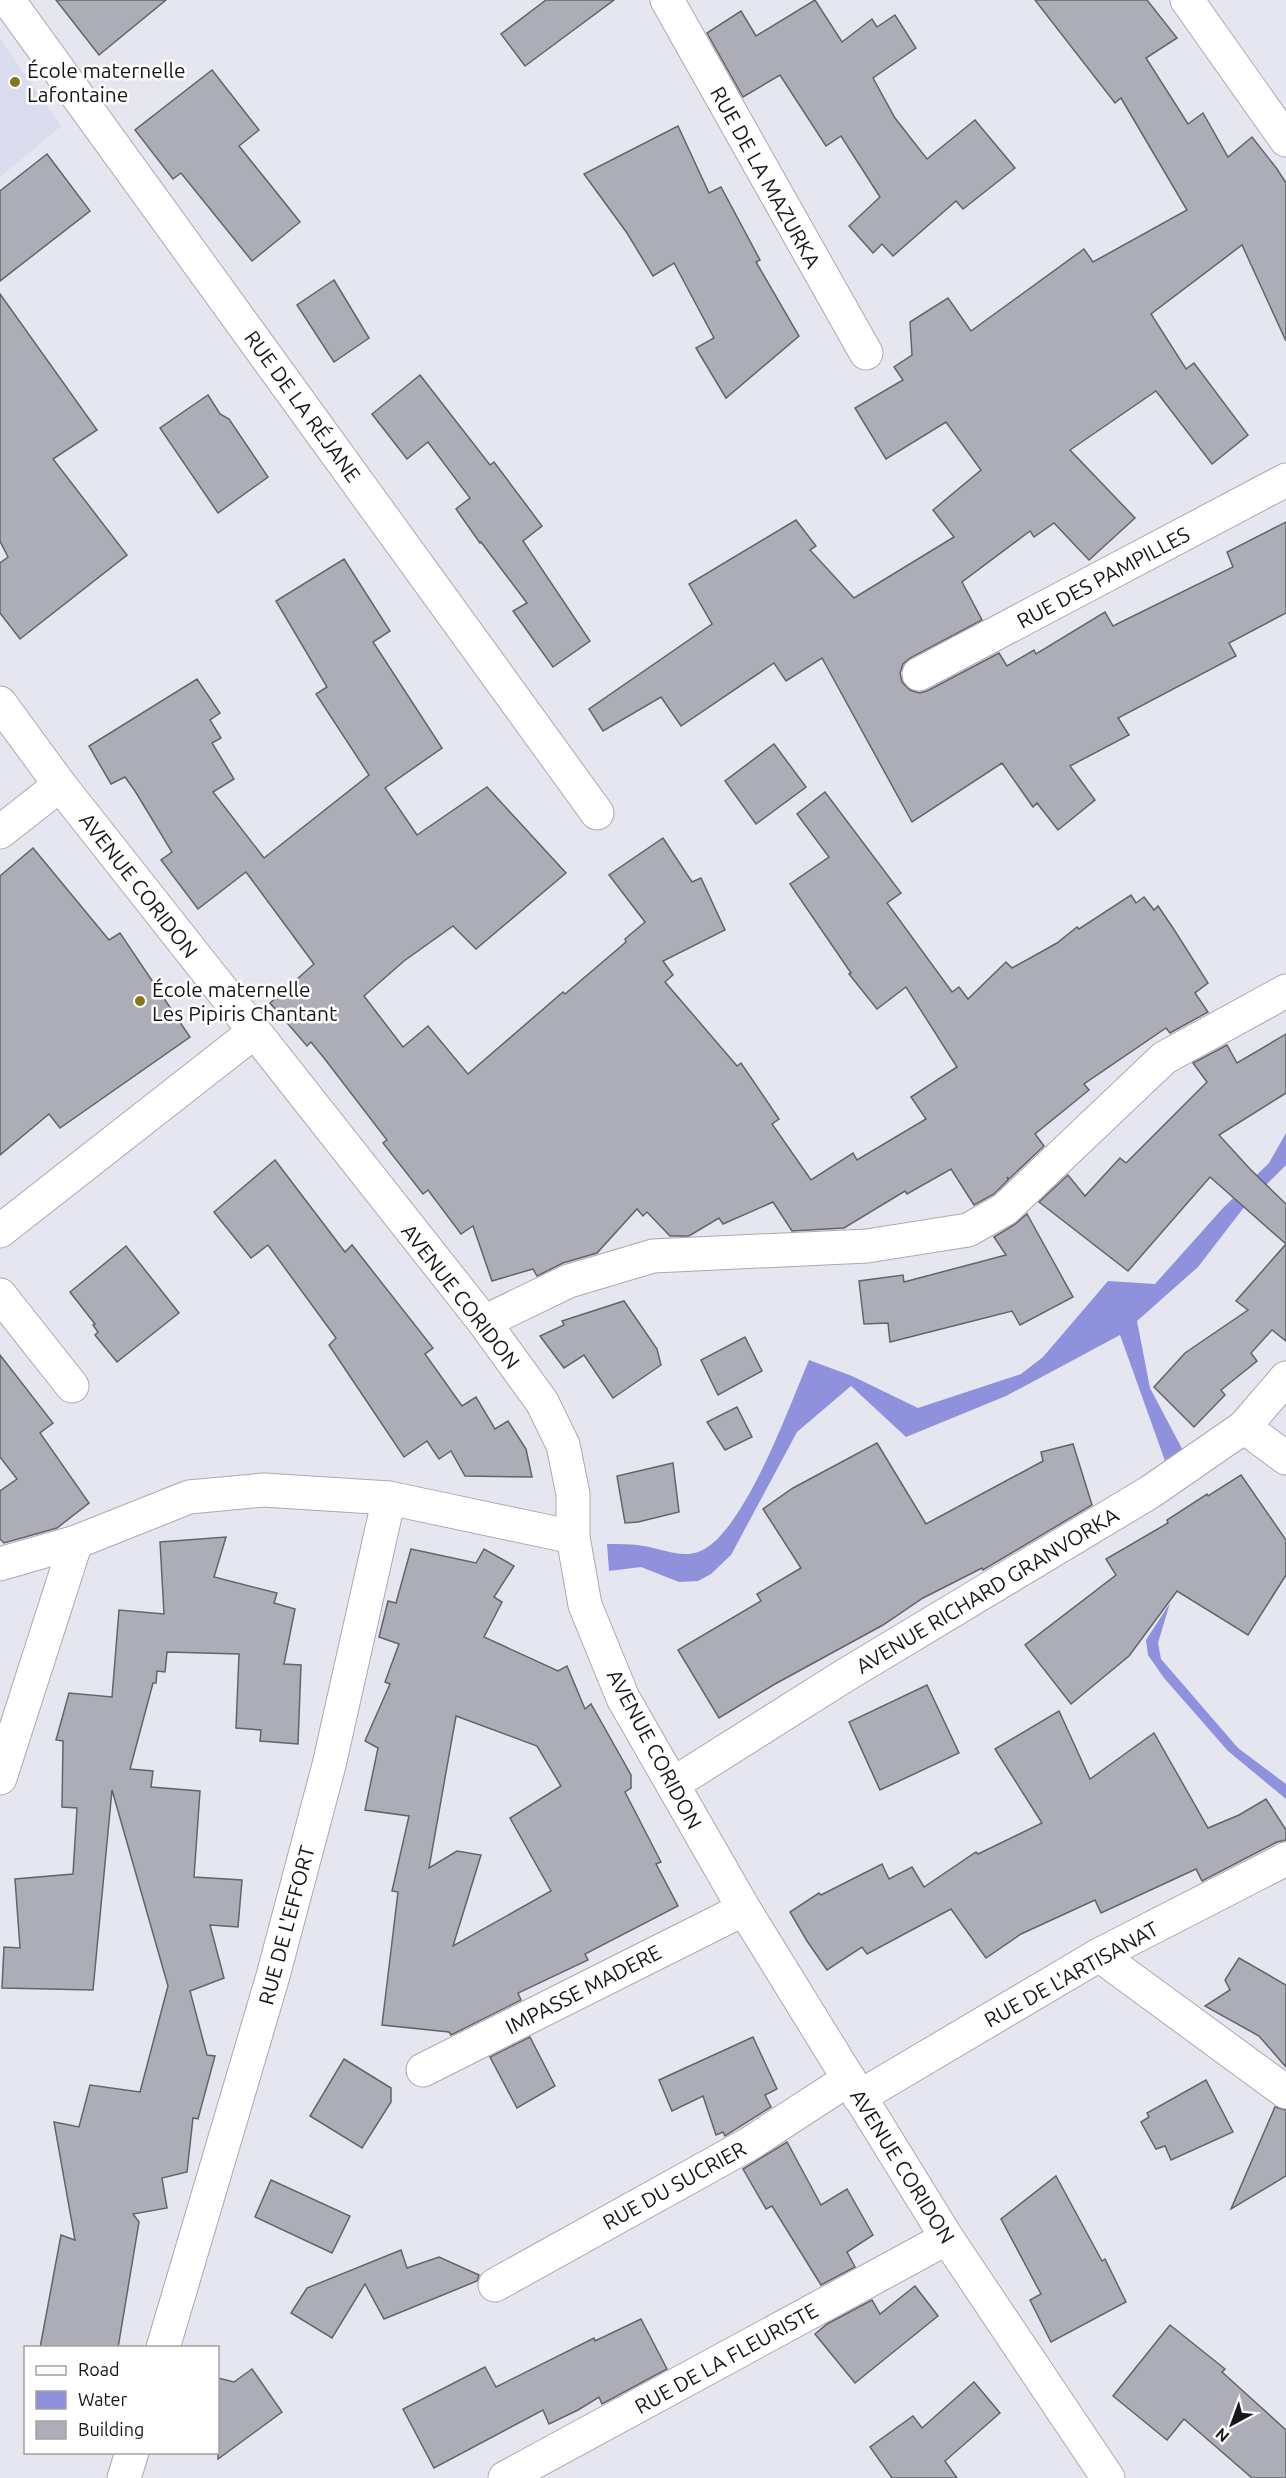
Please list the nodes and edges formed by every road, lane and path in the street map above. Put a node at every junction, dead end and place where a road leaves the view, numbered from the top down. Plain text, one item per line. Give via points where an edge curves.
1 (8, 0) edge
2 (667, 0) edge
3 (1187, 0) edge
4 (1286, 140) edge
5 (866, 353) dead end
6 (1286, 480) edge
7 (919, 674) dead end
8 (0, 703) edge
9 (60, 785) junction
10 (597, 813) dead end
11 (0, 832) edge
12 (1286, 991) edge
13 (254, 1032) junction
14 (0, 1231) edge
15 (0, 1294) edge
16 (484, 1322) junction
17 (1286, 1378) edge
18 (72, 1386) dead end
19 (1244, 1427) junction
20 (1286, 1458) edge
21 (389, 1498) junction
22 (573, 1537) junction
23 (76, 1542) junction
24 (0, 1564) edge
25 (0, 1778) edge
26 (673, 1784) junction
27 (1286, 1859) edge
28 (744, 1909) junction
29 (1099, 1955) junction
30 (423, 2070) dead end
31 (854, 2088) junction
32 (1286, 2092) edge
33 (947, 2238) junction
34 (495, 2285) dead end
35 (164, 2346) edge
36 (131, 2454) edge
37 (124, 2478) edge
38 (505, 2478) edge
39 (1108, 2478) edge

1 - 10 street, RUE DE LA RÉJANE
2 - 5 street, RUE DE LA MAZURKA
3 - 4 street
6 - 7 street, RUE DES PAMPILLES
8 - 9 street, AVENUE CORIDON
9 - 11 street
9 - 13 street, AVENUE CORIDON
12 - 16 street via 1164,1058 1005,1209 968,1230 867,1246 653,1256 569,1281
13 - 14 street
13 - 16 street, AVENUE CORIDON
15 - 18 street
16 - 22 street, AVENUE CORIDON via 542,1402 563,1445 573,1494
17 - 19 street, AVENUE RICHARD GRANVORKA
19 - 20 street
19 - 26 street, AVENUE RICHARD GRANVORKA via 1150,1492
21 - 22 street
21 - 23 street via 264,1490 189,1497
21 - 35 street, RUE DE L'EFFORT via 329,1766 279,1954
22 - 26 street, AVENUE CORIDON via 585,1605 623,1698
23 - 24 street
23 - 25 street
26 - 28 street, AVENUE CORIDON
27 - 29 street, RUE DE L'ARTISANAT
28 - 30 street, IMPASSE MADERE
28 - 31 street, AVENUE CORIDON
29 - 31 street, RUE DE L'ARTISANAT
29 - 32 street
31 - 33 street, AVENUE CORIDON
31 - 34 street, RUE DU SUCRIER
33 - 38 street, RUE DE LA FLEURISTE
33 - 39 street, AVENUE CORIDON
36 - 37 street

